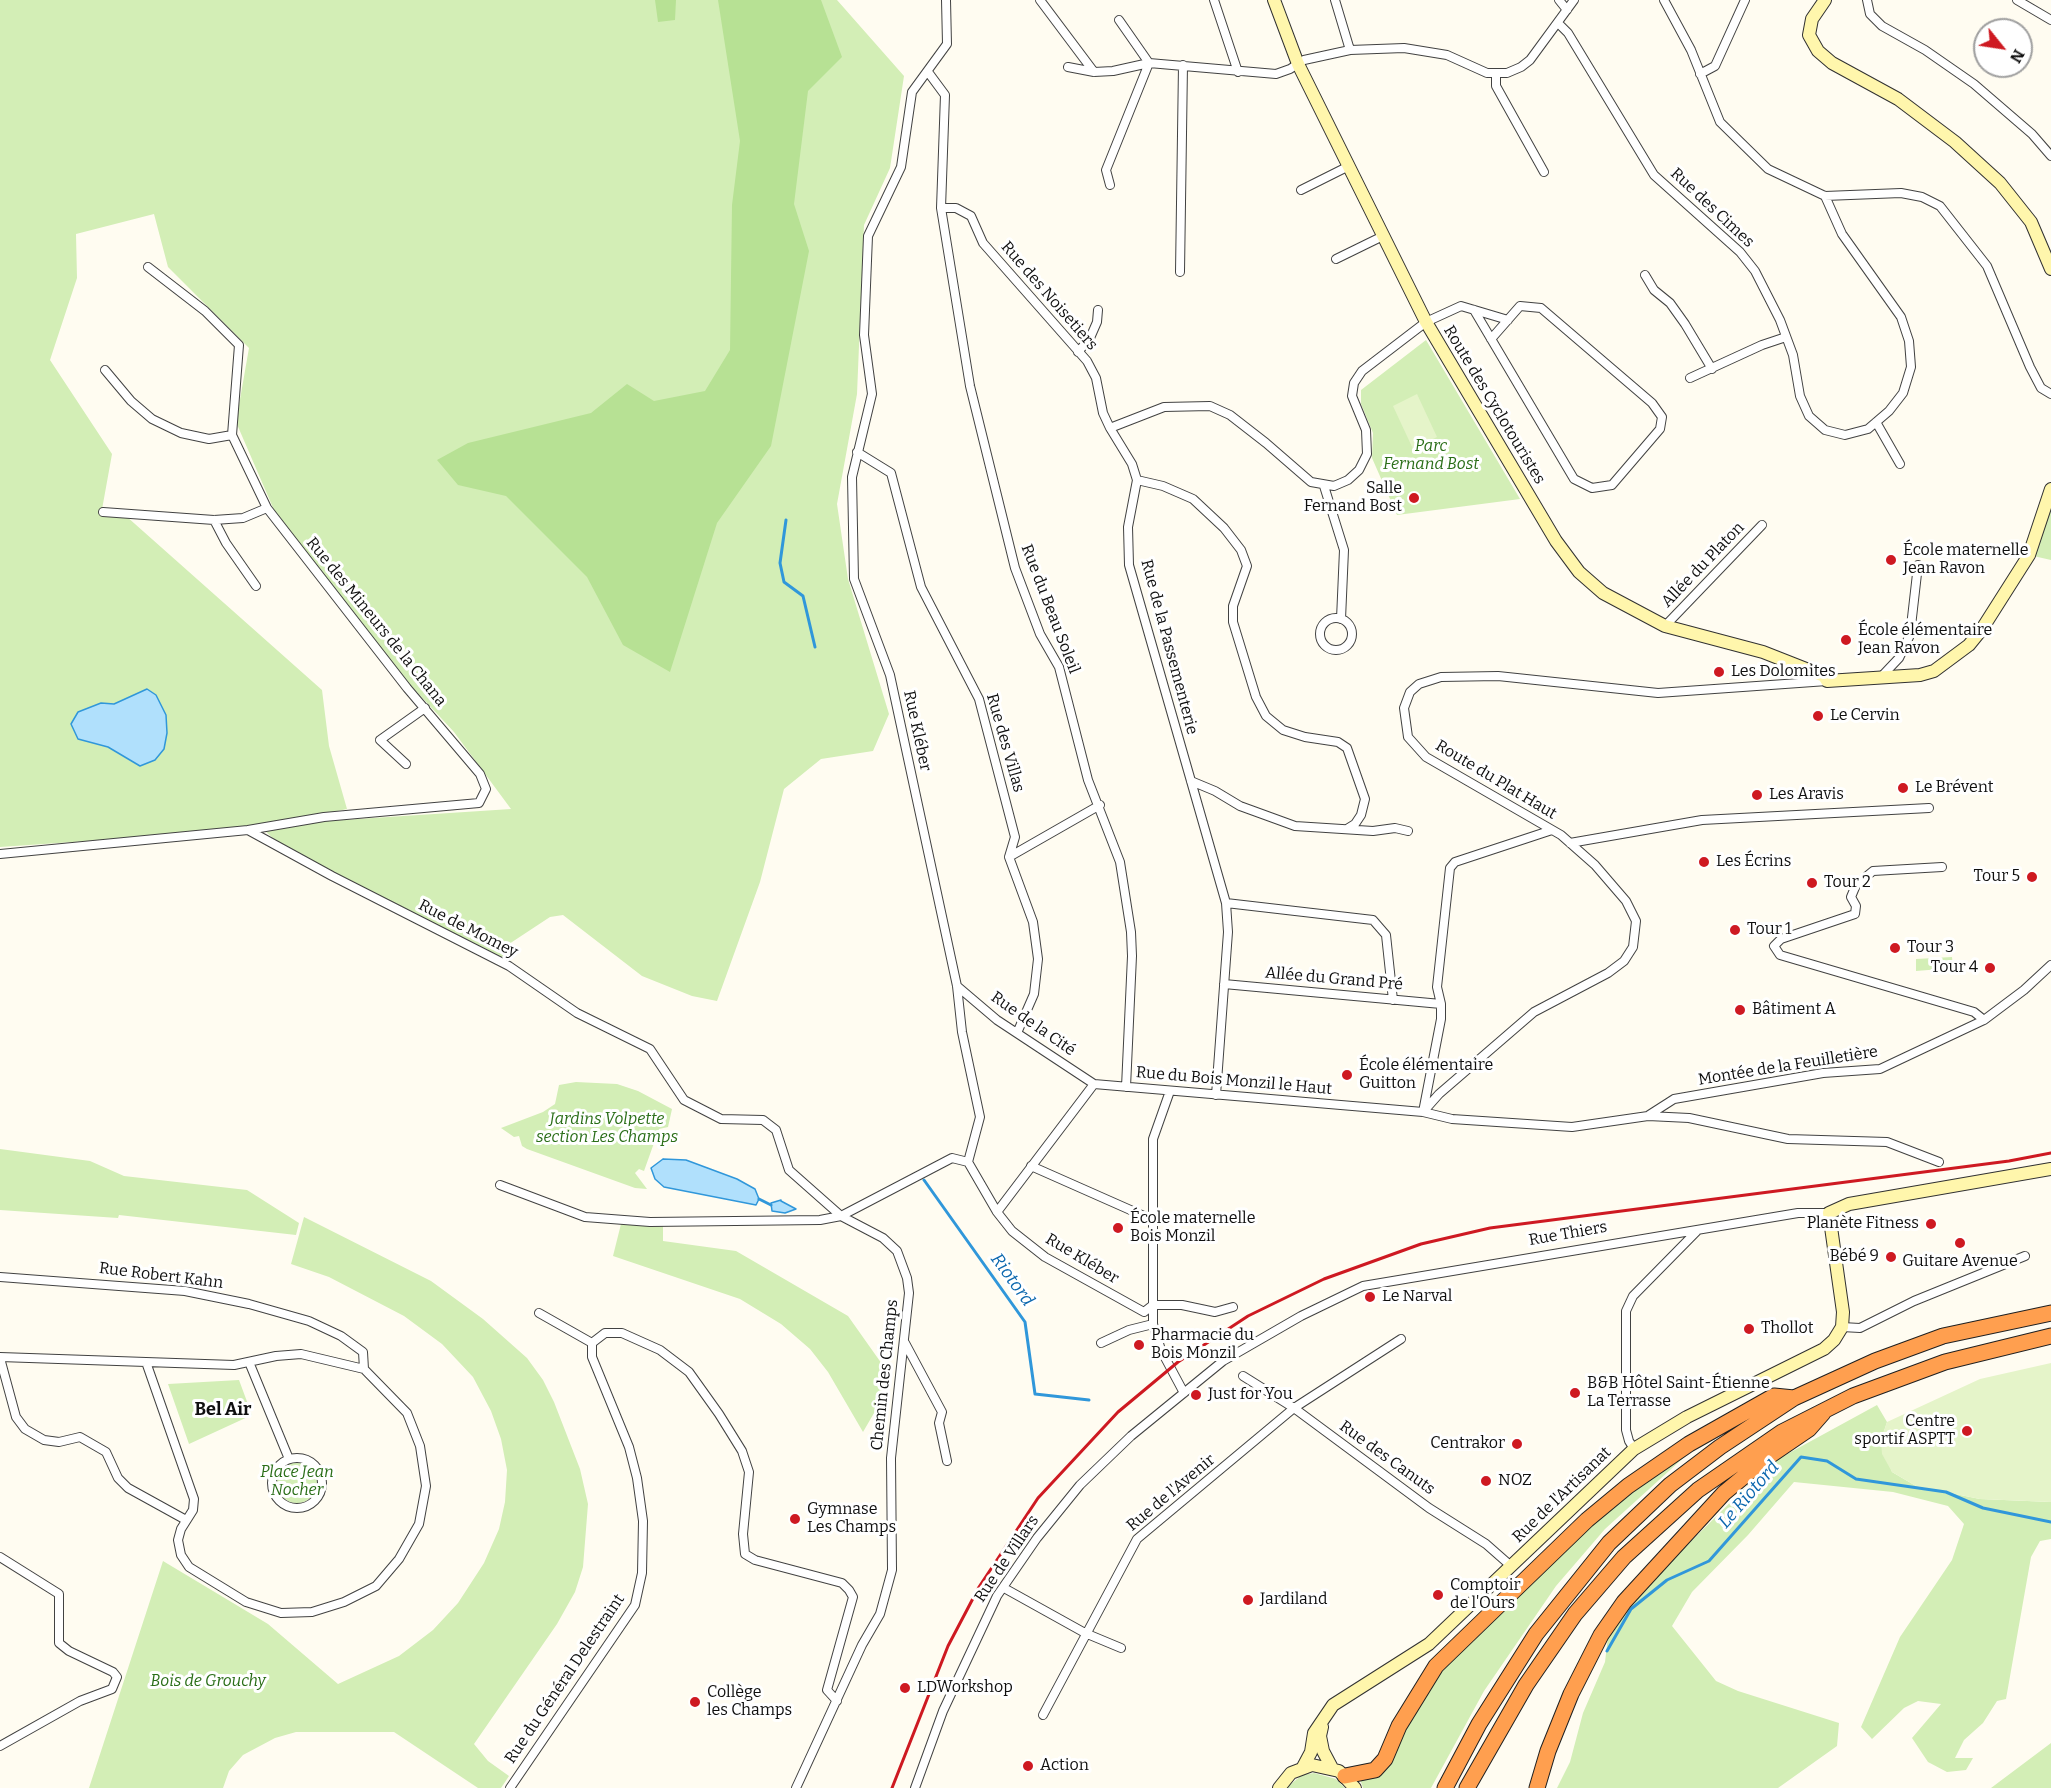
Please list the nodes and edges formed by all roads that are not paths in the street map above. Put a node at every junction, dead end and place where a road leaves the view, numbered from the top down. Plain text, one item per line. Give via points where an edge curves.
1 (946, 0) edge
2 (1040, 0) edge
3 (1214, 0) edge
4 (1274, 0) edge
5 (1335, 0) edge
6 (1559, 0) edge
7 (1574, 0) edge
8 (1664, 0) edge
9 (1744, 0) edge
10 (1825, 0) edge
11 (1867, 0) edge
12 (2017, 0) edge
13 (1567, 10) junction
14 (1119, 20) dead end
15 (2051, 20) edge
16 (1558, 23) junction
17 (1350, 50) junction
18 (1149, 63) junction
19 (1298, 64) junction
20 (1183, 65) junction
21 (1068, 67) dead end
22 (928, 72) junction
23 (1094, 72) junction
24 (1238, 72) junction
25 (1496, 74) junction
26 (1700, 74) junction
27 (2051, 156) edge
28 (1349, 166) junction
29 (1544, 172) dead end
30 (1110, 185) dead end
31 (1301, 190) dead end
32 (1825, 196) junction
33 (941, 208) junction
34 (1383, 236) junction
35 (1336, 259) dead end
36 (148, 267) dead end
37 (2051, 268) edge
38 (1180, 272) dead end
39 (1645, 275) dead end
40 (1098, 310) dead end
41 (1474, 310) junction
42 (1508, 320) junction
43 (1426, 322) junction
44 (1786, 336) junction
45 (1491, 339) junction
46 (1078, 352) junction
47 (1712, 369) junction
48 (105, 370) dead end
49 (1690, 378) dead end
50 (2051, 394) edge
51 (1876, 422) junction
52 (1110, 428) junction
53 (232, 435) junction
54 (857, 452) junction
55 (1900, 464) dead end
56 (1137, 480) junction
57 (1324, 486) junction
58 (2051, 489) edge
59 (267, 508) junction
60 (103, 512) dead end
61 (214, 520) junction
62 (1762, 525) dead end
63 (1918, 565) dead end
64 (256, 586) dead end
65 (1341, 619) dead end
66 (1665, 626) junction
67 (1881, 677) junction
68 (1827, 681) junction
69 (425, 708) junction
70 (406, 764) dead end
71 (1191, 781) junction
72 (1100, 805) junction
73 (1929, 808) dead end
74 (1347, 829) junction
75 (248, 830) junction
76 (1552, 830) junction
77 (1408, 831) dead end
78 (1570, 843) junction
79 (0, 854) edge
80 (1010, 857) junction
81 (1942, 867) dead end
82 (1226, 903) junction
83 (2051, 964) edge
84 (1224, 984) junction
85 (957, 986) junction
86 (1394, 1000) junction
87 (1441, 1004) junction
88 (1984, 1020) junction
89 (1017, 1033) junction
90 (1094, 1084) junction
91 (1126, 1087) junction
92 (1170, 1091) junction
93 (1216, 1095) junction
94 (1423, 1113) junction
95 (1648, 1116) junction
96 (968, 1162) junction
97 (1939, 1162) dead end
98 (1031, 1167) junction
99 (2051, 1169) edge
100 (500, 1185) dead end
101 (997, 1212) junction
102 (1829, 1213) junction
103 (842, 1216) junction
104 (1154, 1220) junction
105 (1698, 1230) junction
106 (2025, 1256) dead end
107 (0, 1277) edge
108 (1153, 1305) junction
109 (1233, 1307) dead end
110 (539, 1313) dead end
111 (2051, 1313) edge
112 (1153, 1323) junction
113 (1842, 1327) junction
114 (2051, 1336) edge
115 (1401, 1339) dead end
116 (904, 1342) junction
117 (592, 1343) junction
118 (1101, 1343) dead end
119 (0, 1358) edge
120 (146, 1362) junction
121 (249, 1362) junction
122 (364, 1369) junction
123 (1243, 1376) dead end
124 (1184, 1393) junction
125 (1794, 1398) junction
126 (1294, 1408) junction
127 (1827, 1408) junction
128 (1131, 1436) joint
129 (1634, 1449) junction
130 (289, 1459) junction
131 (946, 1461) dead end
132 (186, 1520) junction
133 (0, 1557) edge
134 (1511, 1566) junction
135 (1004, 1588) junction
136 (1085, 1634) junction
137 (1121, 1648) dead end
138 (837, 1701) junction
139 (1042, 1715) dead end
140 (1324, 1717) junction
141 (0, 1746) edge
142 (1303, 1767) junction
143 (1339, 1772) junction
144 (510, 1788) edge
145 (796, 1788) edge
146 (915, 1788) edge
147 (1279, 1788) edge
148 (1355, 1788) edge
149 (1445, 1788) edge
150 (1467, 1788) edge
151 (1537, 1788) edge

1 - 22 street, Rue Kléber via 947,44
2 - 23 street
3 - 24 street
4 - 19 street, Route des Cyclotouristes
5 - 17 street
6 - 13 street
7 - 13 street
8 - 26 street
9 - 26 street via 1715,66
10 - 37 street via 1812,19 1809,35 1818,51 1832,63 1898,99 1955,142 2000,183 2031,222
11 - 27 street via 1870,14 1882,26 1974,84 2032,134
12 - 15 street
13 - 16 street
14 - 18 street
16 - 25 street via 1521,68
16 - 44 street, Rue des Cimes via 1568,33 1654,175 1740,252 1755,271
17 - 19 street
17 - 25 street via 1426,50
18 - 20 street
18 - 23 street
18 - 30 street via 1106,170
19 - 24 street via 1276,74
19 - 28 street, Route des Cyclotouristes
20 - 24 street
20 - 38 street
21 - 23 street
22 - 33 street, Rue du Beau Soleil via 945,94
22 - 54 street, Rue Kléber via 912,92 901,167 868,236 864,335 872,394
25 - 29 street via 1496,86
26 - 32 street via 1720,122 1768,169
28 - 31 street
28 - 34 street, Route des Cyclotouristes
32 - 50 street via 1901,193 1940,206 1987,266 2030,367 2041,388
32 - 51 street, Rue des Cimes via 1842,234 1901,317 1910,341 1911,367 1903,393
33 - 46 street, Rue des Noisetiers via 956,208 971,216 983,243
33 - 72 street, Rue du Beau Soleil via 970,386 1015,568 1040,634 1059,667 1088,780
34 - 35 street
34 - 43 street, Route des Cyclotouristes
36 - 53 street via 205,311 239,345
39 - 47 street via 1686,324
40 - 46 street via 1090,338
41 - 42 street
41 - 43 street via 1461,306
41 - 45 street
42 - 45 street
42 - 45 street via 1520,306 1541,308 1652,403 1662,417 1660,429 1612,485 1592,488 1574,479
43 - 57 street via 1362,371 1354,383 1352,396 1366,430 1367,454 1348,480
43 - 66 street, Route des Cyclotouristes via 1556,541 1579,572 1603,593
44 - 47 street
44 - 51 street, Rue des Cimes via 1800,396 1809,416 1825,430 1845,435 1868,429
46 - 52 street, Rue des Noisetiers via 1096,378
47 - 49 street
48 - 53 street via 152,419 181,433 209,439
51 - 55 street
52 - 56 street
52 - 57 street via 1164,407 1210,406 1230,415 1311,482
53 - 59 street, Rue des Mineurs de la Chana
54 - 80 street, Rue des Villas via 891,474 921,587 979,699 1015,837
54 - 85 street, Rue Kléber via 852,477 855,579 890,675
56 - 71 street, Rue de la Passementerie via 1128,527 1129,565
56 - 74 street via 1194,499 1241,550 1247,566 1233,606 1233,622 1256,697 1266,716 1283,729 1338,742 1347,748 1365,799 1361,815
57 - 65 street via 1344,550
58 - 67 street via 2024,565 1969,645 1934,671
59 - 61 street via 243,518
59 - 69 street, Rue des Mineurs de la Chana
60 - 61 street
61 - 64 street
62 - 66 street, Allée du Platon
63 - 67 street via 1910,635 1899,658
66 - 68 street, Route des Cyclotouristes via 1763,652 1824,676
67 - 68 street
68 - 76 street, Route du Plat Haut via 1658,693 1498,676 1441,677 1419,684 1410,692 1404,708 1408,737 1425,757
69 - 70 street via 380,740
69 - 75 street, Rue des Mineurs de la Chana via 480,774 486,789 479,803 324,817
71 - 74 street via 1268,818 1295,826
71 - 82 street, Rue de la Passementerie
72 - 80 street
72 - 91 street, Rue du Beau Soleil via 1120,862 1131,932
73 - 78 street via 1702,820
74 - 77 street
75 - 79 street
75 - 103 street, Rue de Momey via 509,966 577,1013 650,1049 684,1100 721,1119 763,1120 776,1130 789,1170
76 - 78 street, Route du Plat Haut
76 - 87 street via 1455,862 1450,868 1437,987
78 - 94 street, Route du Plat Haut via 1626,901 1636,921 1633,947 1624,961 1608,973 1534,1012 1439,1094
80 - 89 street, Rue des Villas via 1033,922 1038,959 1034,994
81 - 88 street via 1873,871 1856,885 1851,897 1856,914 1781,939 1774,946 1780,955 1974,1012
82 - 84 street, Rue de la Passementerie
82 - 86 street via 1373,920 1386,935
83 - 88 street, Montée de la Feuilletière
84 - 86 street, Allée du Grand Pré
84 - 93 street, Rue de la Passementerie
85 - 89 street, Rue de la Cité
85 - 96 street, Rue Kléber via 962,1032 980,1117
86 - 87 street, Allée du Grand Pré
87 - 94 street
88 - 95 street, Montée de la Feuilletière via 1880,1069 1823,1073 1674,1099
89 - 90 street, Rue de la Cité
90 - 91 street, Rue du Bois Monzil le Haut
90 - 98 street
91 - 92 street, Rue du Bois Monzil le Haut
92 - 93 street, Rue du Bois Monzil le Haut
92 - 104 street via 1153,1139
93 - 94 street, Rue du Bois Monzil le Haut
94 - 95 street, Rue du Bois Monzil le Haut via 1452,1119 1572,1126
95 - 97 street, Rue du Bois Monzil le Haut via 1689,1118 1788,1139 1887,1142
96 - 101 street, Rue Kléber
96 - 103 street via 952,1158
98 - 101 street
98 - 104 street
99 - 102 street, Rue Thiers via 1850,1204
100 - 103 street via 585,1217 650,1222 820,1220
101 - 108 street, Rue Kléber via 1012,1231 1046,1257 1144,1312
102 - 105 street, Rue Thiers
102 - 113 street via 1843,1303
103 - 116 street, Chemin des Champs via 883,1238 897,1251 909,1293
104 - 108 street
105 - 124 street, Rue Thiers via 1363,1286 1223,1361
105 - 129 street via 1633,1296 1626,1311 1626,1430
106 - 113 street via 1914,1301 1860,1328
107 - 122 street, Rue Robert Kahn via 177,1290 249,1304 341,1336 363,1352
108 - 109 street via 1182,1305 1215,1312
108 - 112 street
110 - 117 street
111 - 125 highway via 1943,1336 1875,1361
112 - 118 street
112 - 124 street via 1161,1350
113 - 129 street, Rue de l'Artisanat via 1824,1349 1687,1417
114 - 127 highway via 1978,1352 1910,1373
115 - 126 street, Rue de l'Avenir
116 - 131 street via 942,1412 939,1423
116 - 138 street, Chemin des Champs via 891,1458 892,1570 880,1614
117 - 138 street via 605,1333 622,1333 660,1350 689,1372 742,1451 749,1472 745,1554 754,1560 842,1583 849,1590 853,1597 827,1690
117 - 144 street, Rue du Général Delestraint via 592,1357 629,1447 637,1478 643,1521 642,1573 635,1605
119 - 120 street
119 - 132 street via 16,1417 25,1429 44,1440 59,1442 80,1437 106,1452 118,1478 128,1488
120 - 121 street
120 - 132 street via 191,1484 193,1510
121 - 122 street via 301,1353
121 - 130 street
122 - 132 street via 407,1413 420,1446 426,1486 419,1524 399,1559 376,1586 312,1612 281,1613 246,1602 189,1567 178,1540
123 - 126 street, Rue des Canuts
124 - 128 street, Rue Thiers
125 - 143 highway via 1774,1396 1698,1439 1628,1486 1436,1666 1399,1726 1385,1759 1375,1770 1363,1774
125 - 149 highway via 1670,1485 1609,1543 1536,1634 1479,1724
126 - 134 street, Rue des Canuts via 1429,1508 1486,1544
126 - 136 street, Rue de l'Avenir via 1137,1539
127 - 150 highway via 1727,1468 1673,1510 1624,1557 1542,1659
127 - 151 highway via 1809,1429 1724,1493 1624,1602 1601,1635 1571,1694
128 - 135 street, Rue de Villars via 1080,1485 1037,1538
129 - 134 street, Rue de l'Artisanat
130 - 130 street via 276,1469 274,1492 285,1505 302,1508 320,1494 321,1474 312,1462 297,1457
133 - 141 street via 60,1594 59,1643 117,1677 112,1689 80,1701
134 - 140 street, Rue de l'Artisanat via 1429,1644 1333,1705
135 - 136 street
135 - 146 street, Rue de Villars via 943,1711
136 - 137 street
136 - 139 street, Rue de l'Avenir
138 - 145 street, Chemin des Champs
140 - 142 street, Rue de l'Artisanat via 1314,1733
140 - 143 street via 1320,1736
142 - 143 street via 1312,1765
142 - 147 street via 1291,1773
143 - 148 street

